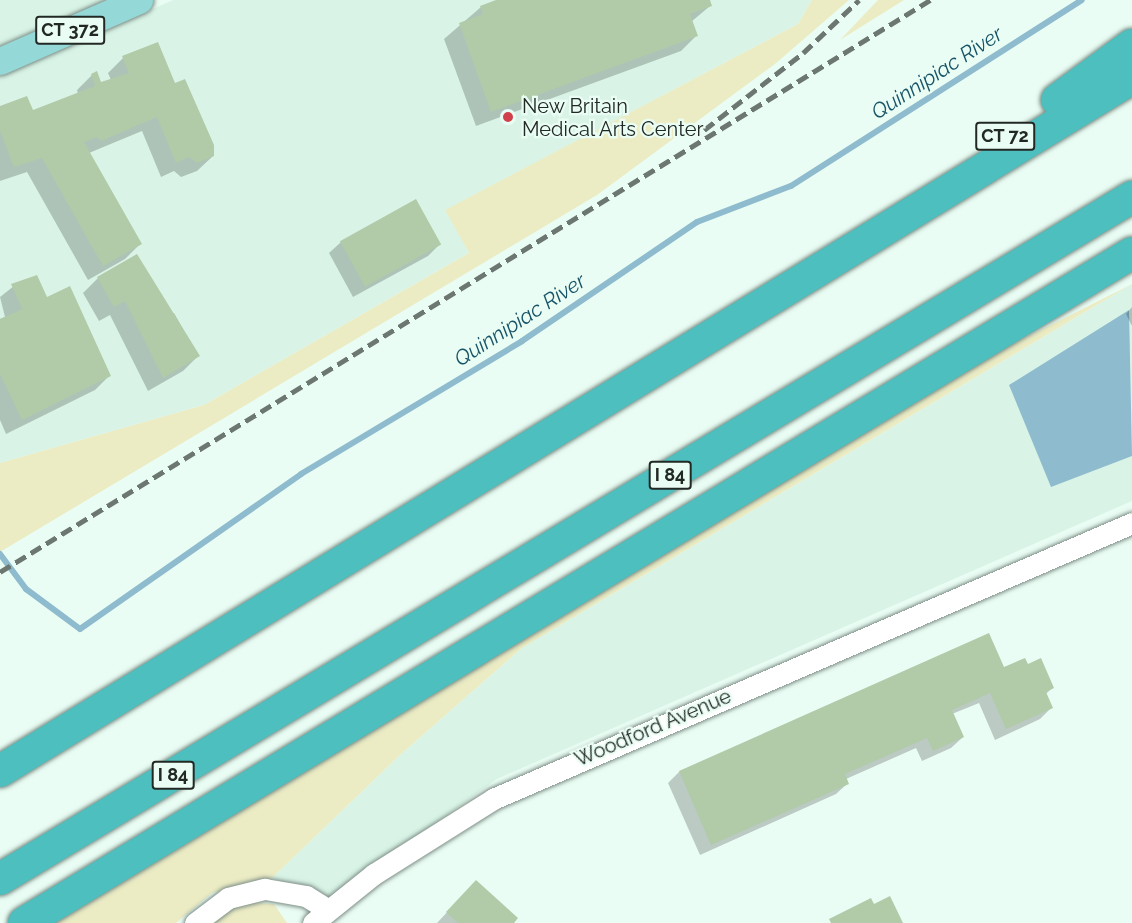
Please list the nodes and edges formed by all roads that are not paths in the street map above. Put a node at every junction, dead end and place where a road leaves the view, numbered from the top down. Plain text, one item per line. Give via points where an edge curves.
1 (139, 0) edge
2 (1132, 45) edge
3 (0, 61) edge
4 (1132, 78) edge
5 (1132, 181) edge
6 (1132, 197) edge
7 (880, 230) junction
8 (1132, 253) edge
9 (1132, 267) edge
10 (995, 280) junction
11 (1027, 317) junction
12 (1132, 523) edge
13 (0, 771) edge
14 (0, 879) edge
15 (321, 916) edge
16 (24, 923) edge
17 (195, 923) edge

1 - 3 main road, CT 372
2 - 7 highway, CT 72 via 928,189
4 - 7 highway
5 - 10 highway via 1039,244
6 - 10 highway, I 84
7 - 13 highway
8 - 11 highway
9 - 11 highway
10 - 14 highway, I 84
11 - 16 highway
12 - 15 street, Woodford Avenue via 493,799 374,874
15 - 17 street, Woodford Avenue via 306,896 256,890 228,898

